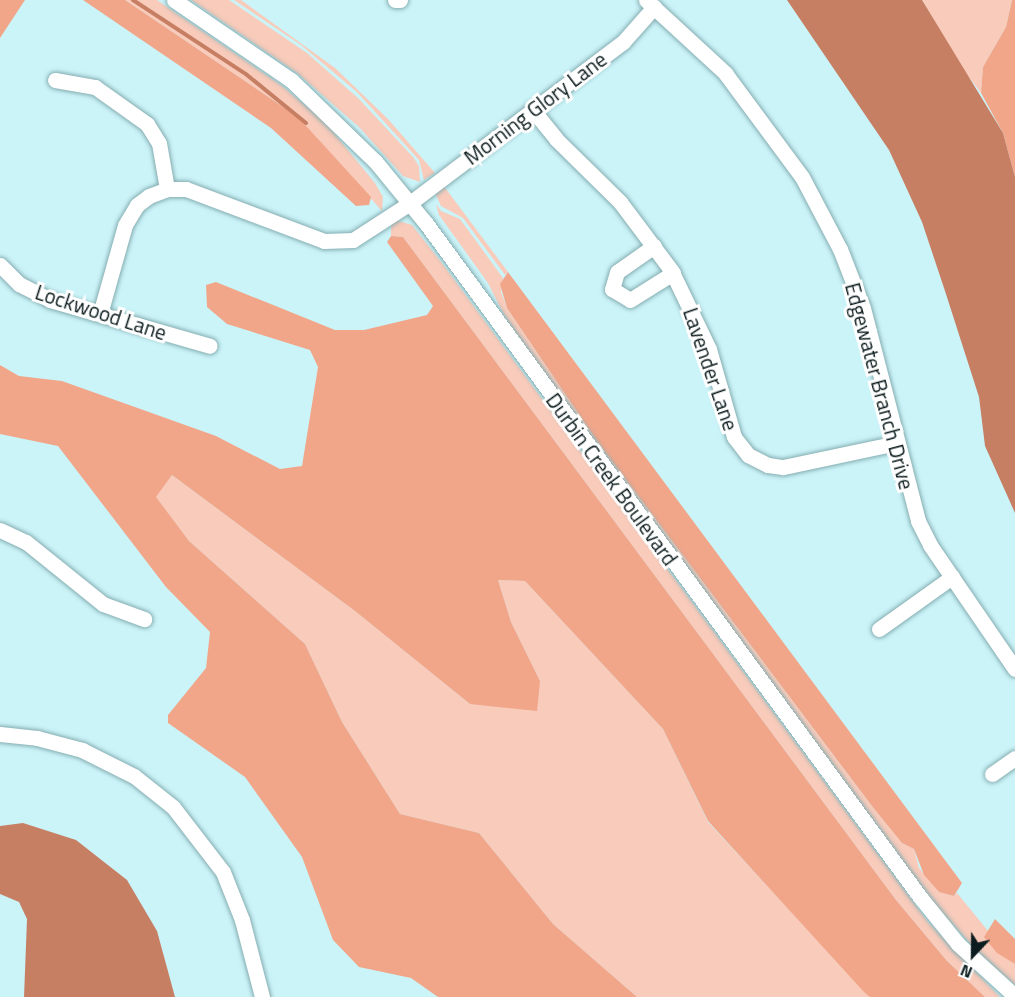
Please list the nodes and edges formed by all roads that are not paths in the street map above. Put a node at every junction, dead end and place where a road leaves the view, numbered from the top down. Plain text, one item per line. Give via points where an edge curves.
1 (174, 0) edge
2 (395, 0) edge
3 (400, 0) edge
4 (650, 3) edge
5 (55, 80) dead end
6 (532, 109) junction
7 (167, 189) junction
8 (410, 203) junction
9 (654, 246) junction
10 (0, 265) edge
11 (673, 273) junction
12 (99, 314) junction
13 (210, 346) dead end
14 (897, 443) junction
15 (0, 530) edge
16 (952, 578) junction
17 (144, 619) dead end
18 (879, 629) dead end
19 (1015, 669) edge
20 (0, 734) edge
21 (1015, 758) edge
22 (992, 774) dead end
23 (1015, 996) edge
24 (262, 997) edge

1 - 8 street, Durbin Creek Boulevard via 291,80 356,140
2 - 3 street
4 - 6 street, Morning Glory Lane via 622,42
4 - 14 street, Edgewater Branch Drive via 725,73 802,177 840,249 862,308
5 - 7 street via 95,87 147,124 159,143
6 - 8 street, Morning Glory Lane
6 - 9 street, Lavender Lane via 556,139 620,202
7 - 8 street, Morning Glory Lane via 196,193 334,243 353,240
7 - 12 street via 143,200 128,218
8 - 23 street, Durbin Creek Boulevard via 920,897 958,944
9 - 11 street, Lavender Lane
9 - 11 street via 617,272 612,289 630,300
10 - 12 street, Lockwood Lane via 34,293
11 - 14 street, Lavender Lane via 709,349 734,437 748,455 768,465 783,466
12 - 13 street, Lockwood Lane
14 - 16 street, Edgewater Branch Drive via 912,506 930,545
15 - 17 street via 26,542 103,604
16 - 18 street
16 - 19 street, Edgewater Branch Drive
20 - 24 street via 37,738 82,750 134,776 173,807 223,872 242,920
21 - 22 street

